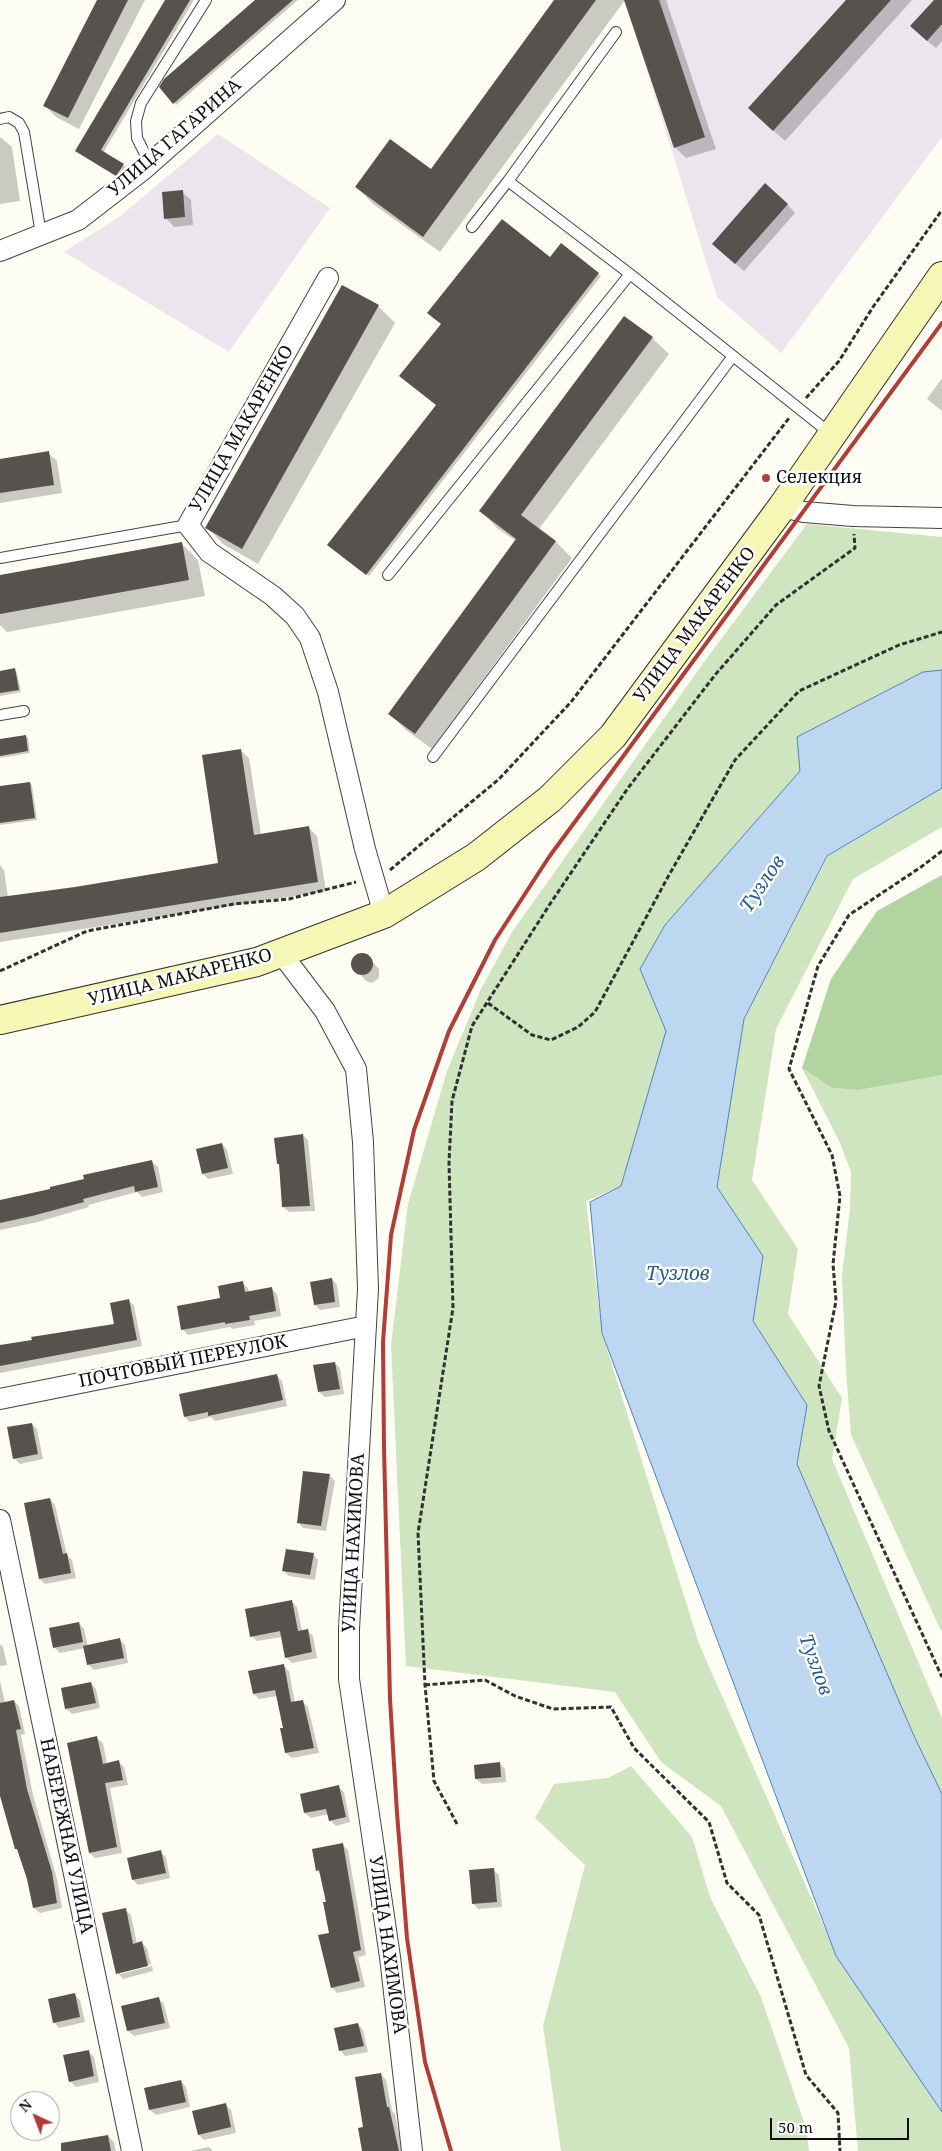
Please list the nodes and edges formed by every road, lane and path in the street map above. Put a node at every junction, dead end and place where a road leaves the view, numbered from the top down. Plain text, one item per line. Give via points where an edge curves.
1 (215, 0) edge
2 (335, 0) edge
3 (203, 4) edge
4 (616, 32) dead end
5 (0, 119) edge
6 (150, 164) junction
7 (508, 181) junction
8 (942, 210) edge
9 (472, 228) dead end
10 (41, 234) junction
11 (0, 251) edge
12 (630, 274) junction
13 (942, 276) edge
14 (328, 278) dead end
15 (733, 356) junction
16 (798, 407) junction
17 (832, 435) junction
18 (782, 508) junction
19 (853, 516) junction
20 (942, 518) edge
21 (188, 525) junction
22 (0, 558) edge
23 (388, 575) dead end
24 (942, 632) edge
25 (24, 711) dead end
26 (0, 715) edge
27 (433, 756) dead end
28 (942, 851) edge
29 (373, 877) junction
30 (384, 914) junction
31 (281, 953) junction
32 (0, 972) edge
33 (488, 1003) junction
34 (0, 1020) edge
35 (366, 1326) junction
36 (0, 1399) edge
37 (0, 1520) edge
38 (942, 1677) edge
39 (424, 1685) junction
40 (457, 1824) dead end
41 (132, 2151) edge
42 (412, 2151) edge
43 (840, 2151) edge

1 - 3 lane
2 - 6 street, УЛИЦА ГАГАРИНА
3 - 6 lane via 141,103 136,122 138,138
4 - 7 lane
5 - 10 lane via 9,117 19,123 24,132
6 - 10 street, УЛИЦА ГАГАРИНА via 78,220
7 - 9 lane
7 - 12 lane
8 - 16 path via 839,361
10 - 11 street, УЛИЦА ГАГАРИНА
12 - 15 lane
12 - 23 lane
13 - 17 main road, УЛИЦА МАКАРЕНКО
14 - 21 street, УЛИЦА МАКАРЕНКО
15 - 16 lane
15 - 27 lane
16 - 17 lane
16 - 29 path via 571,702 499,779 407,858 385,874
17 - 18 main road, УЛИЦА МАКАРЕНКО
18 - 19 street
18 - 30 main road, УЛИЦА МАКАРЕНКО via 613,736 550,799 483,852
19 - 20 street
19 - 33 path via 855,548 776,606 714,675 628,788
21 - 22 lane
21 - 29 street, УЛИЦА МАКАРЕНКО via 209,552 273,596 295,616 310,638 328,692
24 - 33 path via 899,645 800,691 735,760 595,1012 578,1027 551,1040 532,1035
25 - 26 lane
28 - 38 path via 849,915 818,966 788,1069 832,1155 840,1196 833,1264 836,1301 819,1386 829,1432
29 - 30 street, УЛИЦА МАКАРЕНКО
29 - 32 path via 289,899 225,906 88,931
30 - 31 main road, УЛИЦА МАКАРЕНКО
31 - 34 main road, УЛИЦА МАКАРЕНКО via 257,962
31 - 35 street, УЛИЦА НАХИМОВА via 325,1011 356,1069 363,1142 368,1289
33 - 39 path via 472,1026 452,1101 449,1164 453,1308 418,1533
35 - 36 street, ПОЧТОВЫЙ ПЕРЕУЛОК
35 - 42 street, УЛИЦА НАХИМОВА via 349,1679 390,1957
37 - 41 street, НАБЕРЕЖНАЯ УЛИЦА
39 - 40 path via 434,1781
39 - 43 path via 485,1680 515,1696 553,1709 611,1707 634,1748 709,1822 728,1883 759,1915 806,2075 838,2113

